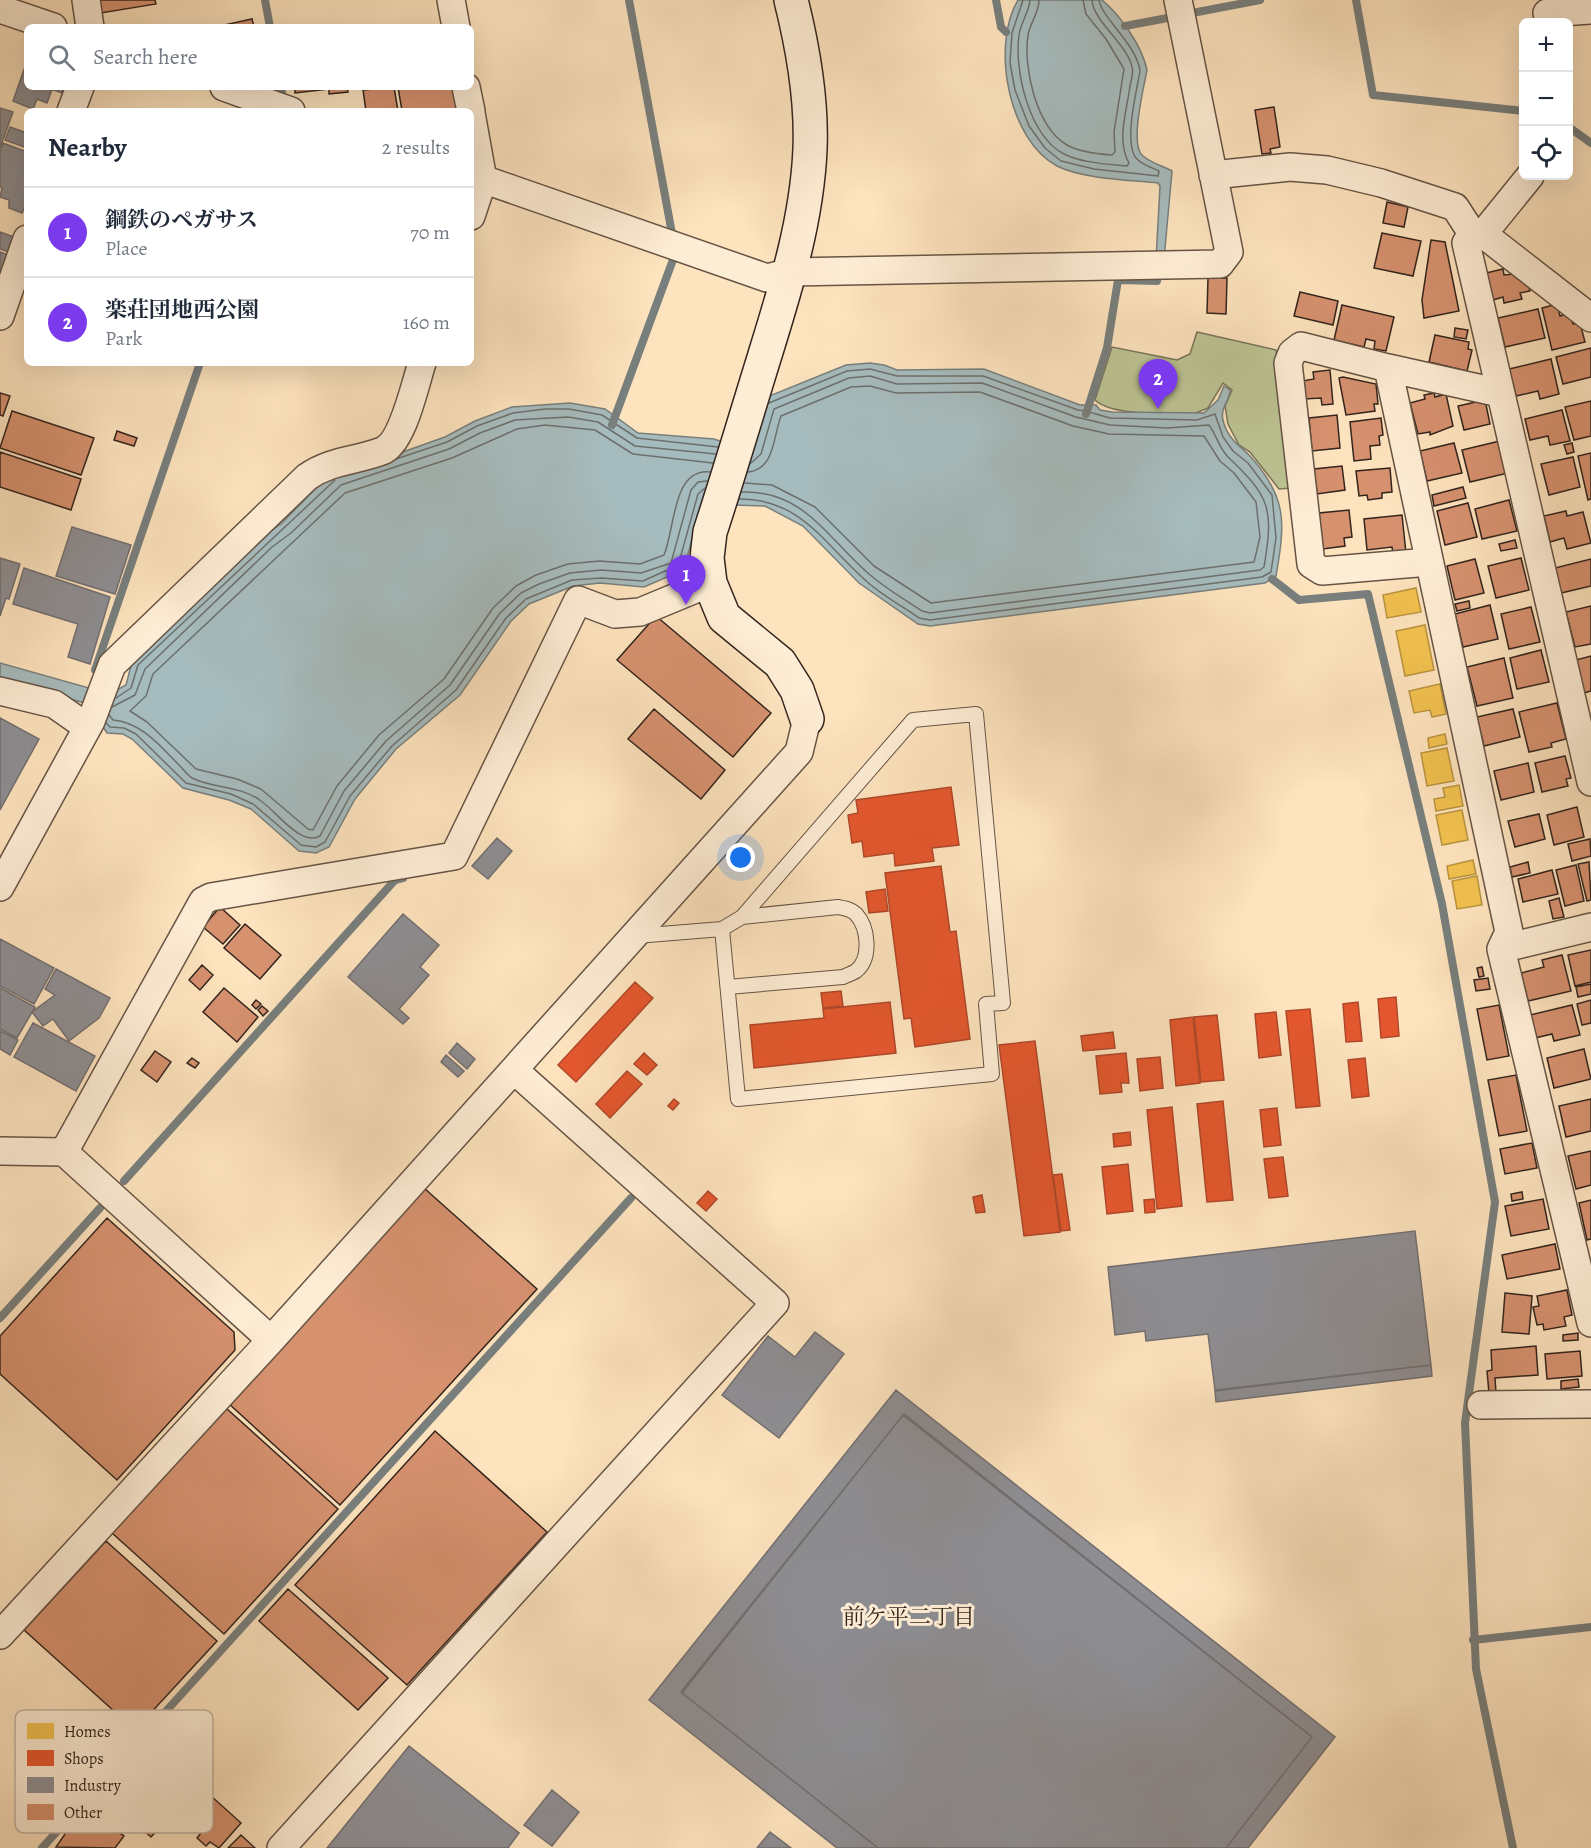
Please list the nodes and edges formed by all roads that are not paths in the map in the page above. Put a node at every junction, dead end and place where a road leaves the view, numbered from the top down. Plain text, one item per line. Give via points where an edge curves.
1 (87, 0) edge
2 (451, 0) edge
3 (791, 0) edge
4 (1178, 0) edge
5 (0, 9) edge
6 (1591, 10) edge
7 (1546, 12) edge
8 (44, 24) edge
9 (90, 24) edge
10 (455, 24) edge
11 (79, 90) edge
12 (232, 90) edge
13 (467, 90) edge
14 (72, 108) edge
15 (283, 108) edge
16 (470, 108) edge
17 (474, 145) edge
18 (1213, 175) junction
19 (477, 178) edge
20 (1527, 180) edge
21 (474, 197) edge
22 (1479, 236) junction
23 (24, 248) edge
24 (790, 272) junction
25 (0, 316) edge
26 (1591, 318) edge
27 (421, 366) edge
28 (1388, 368) junction
29 (1500, 393) junction
30 (1429, 562) junction
31 (710, 583) junction
32 (0, 691) edge
33 (807, 719) joint
34 (89, 724) junction
35 (1591, 782) edge
36 (0, 887) edge
37 (742, 917) junction
38 (1591, 927) edge
39 (722, 928) junction
40 (635, 936) junction
41 (1501, 949) junction
42 (728, 987) junction
43 (514, 1070) junction
44 (0, 1151) edge
45 (64, 1152) junction
46 (1591, 1323) edge
47 (270, 1340) junction
48 (1591, 1404) edge
49 (1481, 1405) dead end
50 (0, 1635) edge
51 (281, 1848) edge

1 - 9 street
2 - 10 street
3 - 24 street via 801,38 810,148
4 - 18 street
5 - 8 street
6 - 7 street
11 - 14 street
12 - 15 street
13 - 16 street
17 - 19 street
18 - 22 street via 1290,167 1327,170 1455,207
18 - 24 street via 1229,252 1220,264
19 - 21 street
19 - 24 street via 767,278
20 - 22 street
22 - 26 street
22 - 29 street via 1466,243
23 - 25 street
24 - 31 street via 710,532 706,558
27 - 34 street via 398,437 385,451 330,463 308,477 112,665
28 - 29 street
28 - 30 street
28 - 30 street via 1301,346 1292,353 1288,363 1309,555 1311,564 1322,571
29 - 35 street
30 - 41 street via 1509,932
31 - 33 street via 724,616 780,663 797,690
31 - 45 street via 640,612 615,614 578,600 454,856 203,901
32 - 34 street via 54,704
33 - 40 street via 799,752
34 - 36 street
37 - 39 lane
37 - 42 lane via 838,907 850,910 864,927 864,961 843,977
37 - 42 lane via 913,720 976,714 1003,1003 986,1004 992,1074 738,1099
38 - 41 street
39 - 40 lane
39 - 42 lane
40 - 43 street
41 - 46 street
43 - 47 street
43 - 51 street via 775,1303
44 - 45 street
45 - 47 street
47 - 50 street
48 - 49 street

